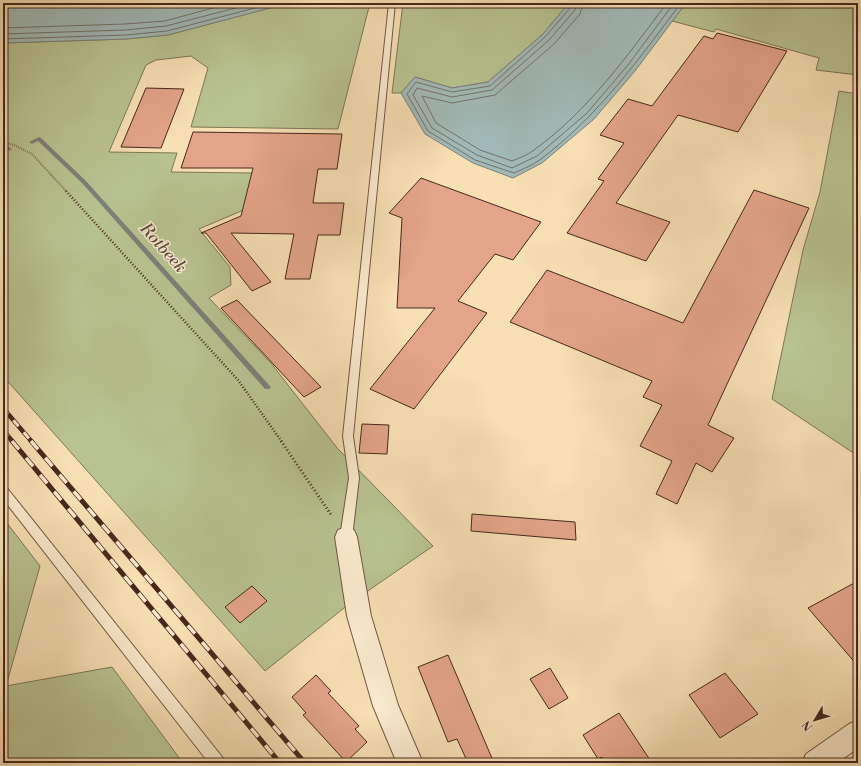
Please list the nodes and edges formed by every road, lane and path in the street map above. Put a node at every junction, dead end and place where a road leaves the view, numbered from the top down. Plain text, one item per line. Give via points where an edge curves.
1 (392, 3) edge
2 (3, 142) edge
3 (3, 491) edge
4 (346, 537) junction
5 (858, 733) edge
6 (218, 763) edge
7 (410, 763) edge
8 (815, 763) edge

1 - 4 lane via 348,436 354,478
2 - 4 path via 32,154 238,380
3 - 6 lane
4 - 7 street via 359,616 386,706
5 - 8 street

